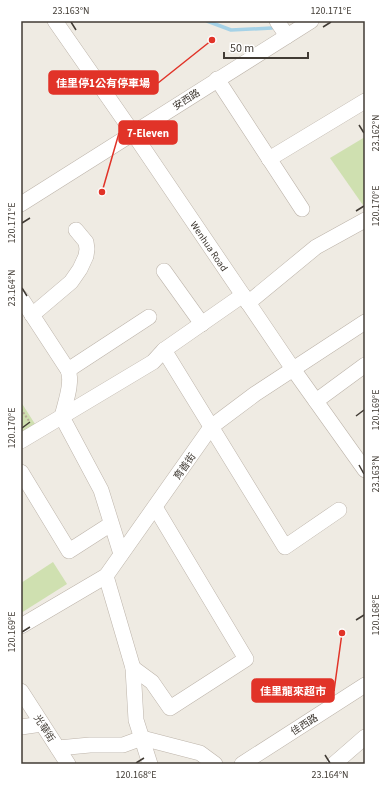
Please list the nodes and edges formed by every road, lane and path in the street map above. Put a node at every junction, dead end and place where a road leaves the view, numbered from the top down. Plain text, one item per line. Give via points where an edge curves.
1 (55, 21) edge
2 (277, 21) edge
3 (311, 21) edge
4 (288, 36) junction
5 (217, 79) junction
6 (365, 101) edge
7 (132, 133) junction
8 (269, 159) junction
9 (21, 204) edge
10 (302, 209) dead end
11 (365, 220) edge
12 (76, 230) dead end
13 (164, 271) dead end
14 (21, 298) edge
15 (246, 299) junction
16 (32, 315) junction
17 (148, 317) dead end
18 (365, 322) edge
19 (202, 324) junction
20 (164, 350) junction
21 (365, 365) edge
22 (293, 369) junction
23 (68, 370) junction
24 (316, 401) junction
25 (62, 416) junction
26 (211, 428) junction
27 (21, 441) edge
28 (365, 470) edge
29 (21, 472) edge
30 (155, 507) junction
31 (339, 510) dead end
32 (111, 524) junction
33 (122, 554) junction
34 (106, 576) junction
35 (21, 626) edge
36 (133, 668) junction
37 (365, 685) edge
38 (21, 691) edge
39 (42, 724) junction
40 (21, 727) edge
41 (365, 737) edge
42 (142, 738) junction
43 (58, 748) junction
44 (68, 764) edge
45 (150, 764) edge
46 (215, 764) edge
47 (242, 764) edge
48 (334, 764) edge

1 - 7 street, Wenhua Road
2 - 4 street
3 - 4 street, 安西路
4 - 5 street, 安西路
5 - 7 street, 安西路
5 - 8 street
6 - 8 street
7 - 9 street, 安西路
7 - 15 street, Wenhua Road
8 - 10 street
11 - 15 street via 316,247
12 - 16 street via 86,242 87,249 80,269 71,282
13 - 19 street
14 - 16 street
15 - 19 street
15 - 22 street, Wenhua Road
16 - 23 street
17 - 23 street
18 - 22 street, 育善街
19 - 20 street
20 - 25 street via 153,362
20 - 26 street
21 - 24 street
22 - 24 street, Wenhua Road
22 - 26 street, 育善街
23 - 25 street via 70,381
24 - 28 street, Wenhua Road
25 - 27 street
25 - 32 street via 100,490
26 - 30 street, 育善街
26 - 31 street via 285,547
29 - 32 street via 69,551
30 - 33 street, 育善街
30 - 36 street via 246,659 170,708 152,682
32 - 33 street
33 - 34 street, 育善街
34 - 35 street, 育善街
34 - 36 street
36 - 42 street via 136,720
37 - 47 street, 佳西路
38 - 39 street, 光華街
39 - 40 street
39 - 43 street, 光華街
41 - 48 street
42 - 43 street via 123,745
42 - 45 street
42 - 46 street via 200,753
43 - 44 street, 光華街

